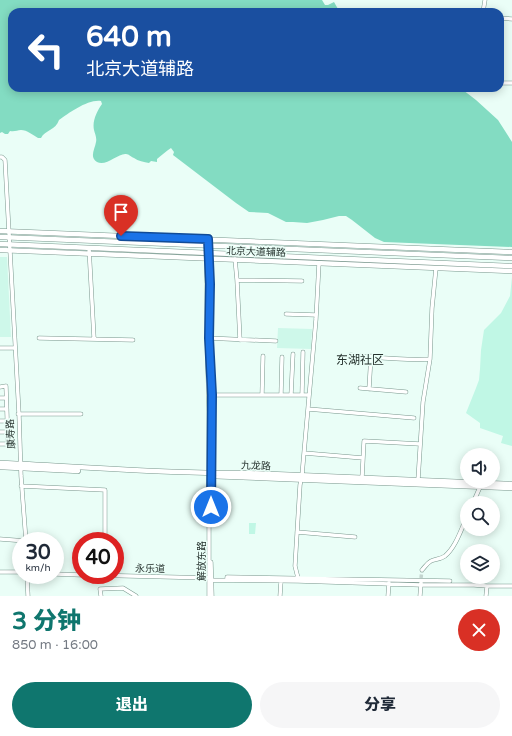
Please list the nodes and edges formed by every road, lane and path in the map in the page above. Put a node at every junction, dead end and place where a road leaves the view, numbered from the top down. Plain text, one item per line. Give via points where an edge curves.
1 (0, 157) edge
2 (0, 231) edge
3 (8, 231) junction
4 (0, 237) edge
5 (8, 237) junction
6 (207, 239) junction
7 (0, 244) edge
8 (9, 244) junction
9 (207, 245) junction
10 (89, 248) junction
11 (0, 250) edge
12 (9, 250) junction
13 (512, 252) edge
14 (89, 253) junction
15 (207, 256) junction
16 (512, 258) edge
17 (235, 259) junction
18 (319, 263) junction
19 (512, 266) edge
20 (436, 268) junction
21 (512, 271) edge
22 (237, 280) junction
23 (302, 281) dead end
24 (286, 314) dead end
25 (316, 315) junction
26 (39, 338) dead end
27 (94, 338) junction
28 (208, 338) junction
29 (133, 340) dead end
30 (240, 340) junction
31 (276, 341) dead end
32 (0, 348) edge
33 (15, 348) junction
34 (303, 352) dead end
35 (293, 354) dead end
36 (350, 355) dead end
37 (263, 356) dead end
38 (372, 356) junction
39 (282, 357) dead end
40 (430, 359) junction
41 (0, 386) edge
42 (360, 388) dead end
43 (369, 389) junction
44 (406, 392) dead end
45 (210, 395) junction
46 (262, 395) junction
47 (281, 395) junction
48 (291, 395) junction
49 (302, 395) junction
50 (309, 395) junction
51 (0, 398) edge
52 (6, 398) junction
53 (0, 409) edge
54 (7, 409) junction
55 (308, 409) junction
56 (18, 414) junction
57 (81, 414) dead end
58 (414, 418) dead end
59 (0, 421) edge
60 (7, 421) junction
61 (0, 432) edge
62 (8, 432) junction
63 (0, 444) edge
64 (420, 444) junction
65 (304, 453) junction
66 (363, 458) junction
67 (0, 463) edge
68 (20, 466) junction
69 (0, 467) edge
70 (210, 475) junction
71 (301, 478) junction
72 (362, 478) junction
73 (418, 480) junction
74 (512, 484) edge
75 (21, 486) junction
76 (460, 486) edge
77 (500, 488) edge
78 (512, 488) edge
79 (24, 532) edge
80 (105, 532) edge
81 (297, 532) junction
82 (460, 533) edge
83 (355, 537) dead end
84 (0, 539) edge
85 (12, 540) edge
86 (422, 570) dead end
87 (0, 571) edge
88 (12, 571) edge
89 (124, 574) edge
90 (124, 576) edge
91 (210, 578) junction
92 (298, 579) junction
93 (390, 579) junction
94 (421, 579) junction
95 (227, 580) junction
96 (281, 581) junction
97 (450, 581) dead end
98 (27, 584) edge
99 (389, 584) junction
100 (421, 585) junction
101 (487, 586) junction
102 (512, 586) edge
103 (28, 596) edge
104 (101, 596) edge
105 (136, 596) edge
106 (210, 596) edge
107 (280, 596) edge
108 (388, 596) edge
109 (420, 596) edge
110 (486, 596) edge

1 - 3 street, 康寿路 via 5,160
2 - 3 main road, 北京大道辅路
3 - 5 street, 康寿路
3 - 6 main road, 北京大道辅路
4 - 5 main road
5 - 8 street, 康寿路
5 - 9 main road
6 - 9 street, 解放东路
6 - 13 main road, 北京大道辅路
7 - 8 main road
8 - 10 main road
8 - 12 street, 康寿路
9 - 15 street, 解放东路
9 - 16 main road
10 - 14 street
10 - 15 main road
11 - 12 main road, 北京大道辅路
12 - 14 main road, 北京大道辅路
12 - 33 street, 康寿路
14 - 15 main road, 北京大道辅路
14 - 27 street
15 - 17 main road, 北京大道辅路
15 - 19 main road
15 - 28 street, 解放东路
17 - 18 main road, 北京大道辅路
17 - 22 street
18 - 20 main road, 北京大道辅路
18 - 25 street
20 - 21 main road, 北京大道辅路
20 - 40 street
22 - 23 street
22 - 30 street
24 - 25 street
25 - 50 street
26 - 27 street
27 - 29 street
28 - 30 street
28 - 45 street, 解放东路
30 - 31 street
32 - 33 street
33 - 56 street, 康寿路
34 - 49 street
35 - 48 street
36 - 38 street
37 - 46 street
38 - 40 street
38 - 43 street
39 - 47 street
40 - 64 street
41 - 52 street via 6,386
42 - 43 street
43 - 44 street
45 - 46 street
45 - 70 street, 解放东路
46 - 47 street
47 - 48 street
48 - 49 street
49 - 50 street
50 - 55 street
51 - 52 street
52 - 54 street
53 - 54 street
54 - 60 street
55 - 58 street
55 - 65 street
56 - 57 street
56 - 68 street, 康寿路
59 - 60 street
60 - 62 street
61 - 62 street
62 - 63 street via 9,444
64 - 66 street via 364,441
64 - 73 street
65 - 66 street
65 - 71 street
66 - 72 street
67 - 68 main road, 九龙路
68 - 69 main road, 九龙路
68 - 70 main road, 九龙路
68 - 75 street, 康寿路
70 - 71 main road, 九龙路
70 - 91 street, 解放东路
71 - 72 main road, 九龙路
71 - 76 main road, 九龙路
71 - 81 street
72 - 73 main road, 九龙路
73 - 74 main road, 九龙路
75 - 79 street, 康寿路
75 - 80 street via 105,490
77 - 78 main road, 九龙路
81 - 83 street
81 - 92 street via 295,566
82 - 86 street via 448,553 429,562
84 - 85 street
87 - 88 street
89 - 91 street, 永乐道
90 - 91 street, 永乐道
91 - 95 street
91 - 106 street, 解放东路
92 - 93 street
92 - 95 street via 227,577
92 - 96 street
92 - 99 street
93 - 94 street
93 - 99 street
94 - 97 street
94 - 100 street
95 - 96 street
96 - 107 street
98 - 103 street
99 - 100 street
99 - 108 street
100 - 101 street
100 - 109 street
101 - 102 street
101 - 110 street
104 - 105 street via 100,589 123,588

